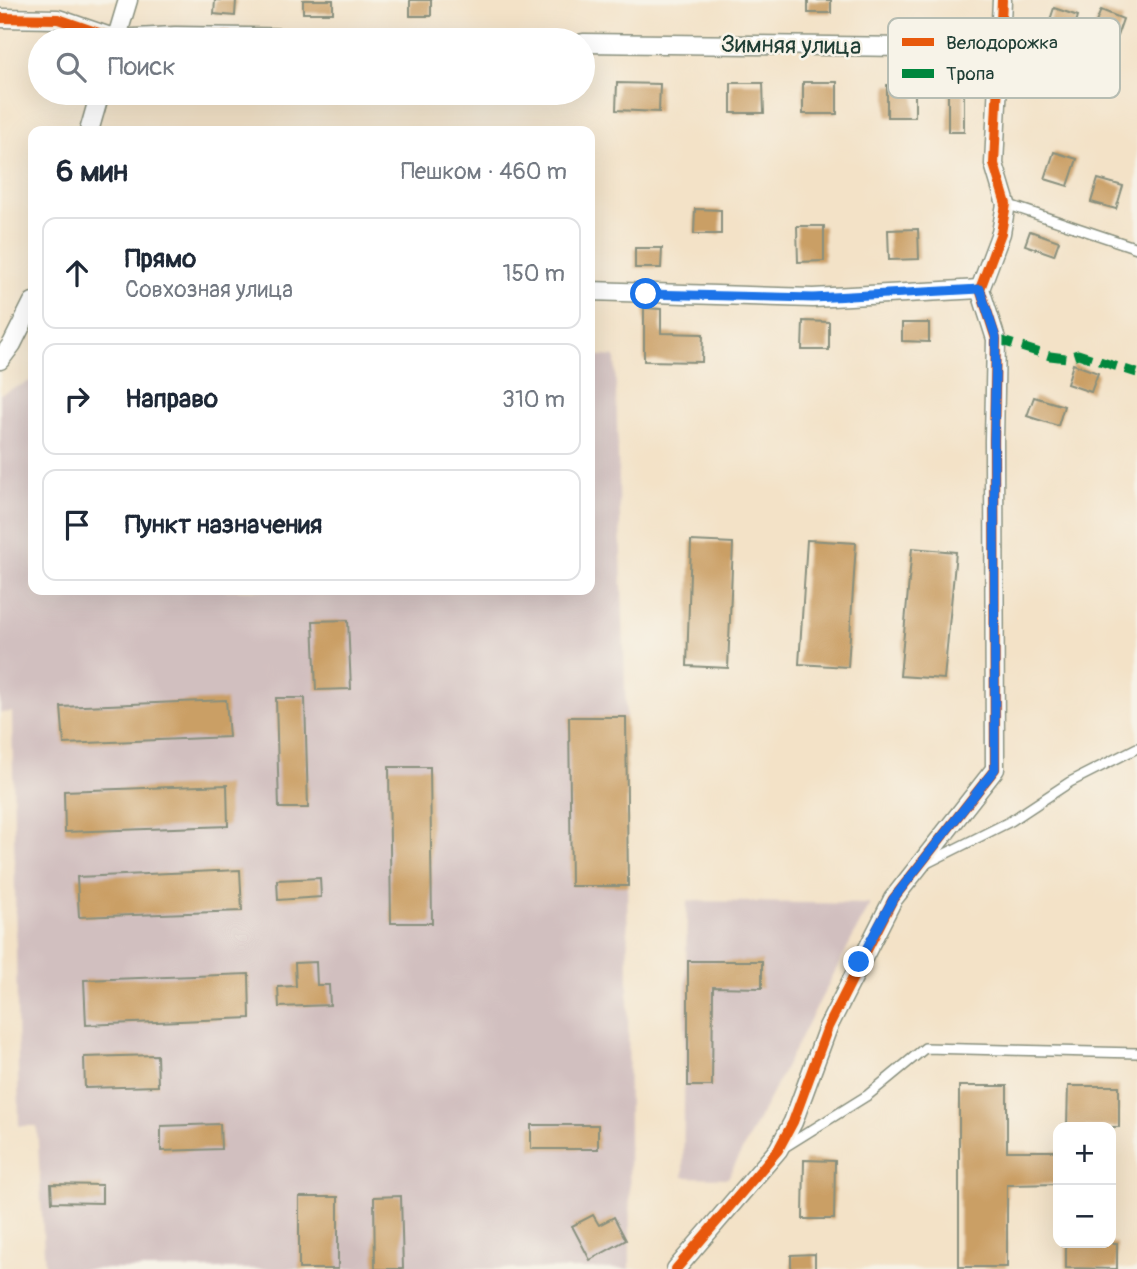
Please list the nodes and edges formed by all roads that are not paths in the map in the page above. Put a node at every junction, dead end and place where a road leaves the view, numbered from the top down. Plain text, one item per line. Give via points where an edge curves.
1 (128, 0) edge
2 (1002, 0) edge
3 (0, 18) edge
4 (1001, 18) edge
5 (83, 28) edge
6 (120, 28) edge
7 (595, 43) edge
8 (888, 47) edge
9 (997, 98) edge
10 (97, 105) edge
11 (90, 126) edge
12 (1006, 204) junction
13 (1137, 248) edge
14 (980, 289) junction
15 (595, 291) edge
16 (28, 309) edge
17 (6, 338) edge
18 (0, 360) edge
19 (1137, 748) edge
20 (919, 867) junction
21 (1137, 1053) edge
22 (778, 1150) junction
23 (678, 1268) edge

1 - 6 street
2 - 4 street
3 - 5 street via 58,19
7 - 8 street, Зимняя улица
9 - 12 street via 994,164
10 - 11 street
12 - 13 lane
12 - 14 street via 1001,233
14 - 15 street via 813,298
14 - 20 street via 996,338 995,769
16 - 17 street
17 - 18 street
19 - 20 lane via 1070,782 1011,821
20 - 22 street via 893,899 859,962
21 - 22 lane via 925,1048 868,1095
22 - 23 street

